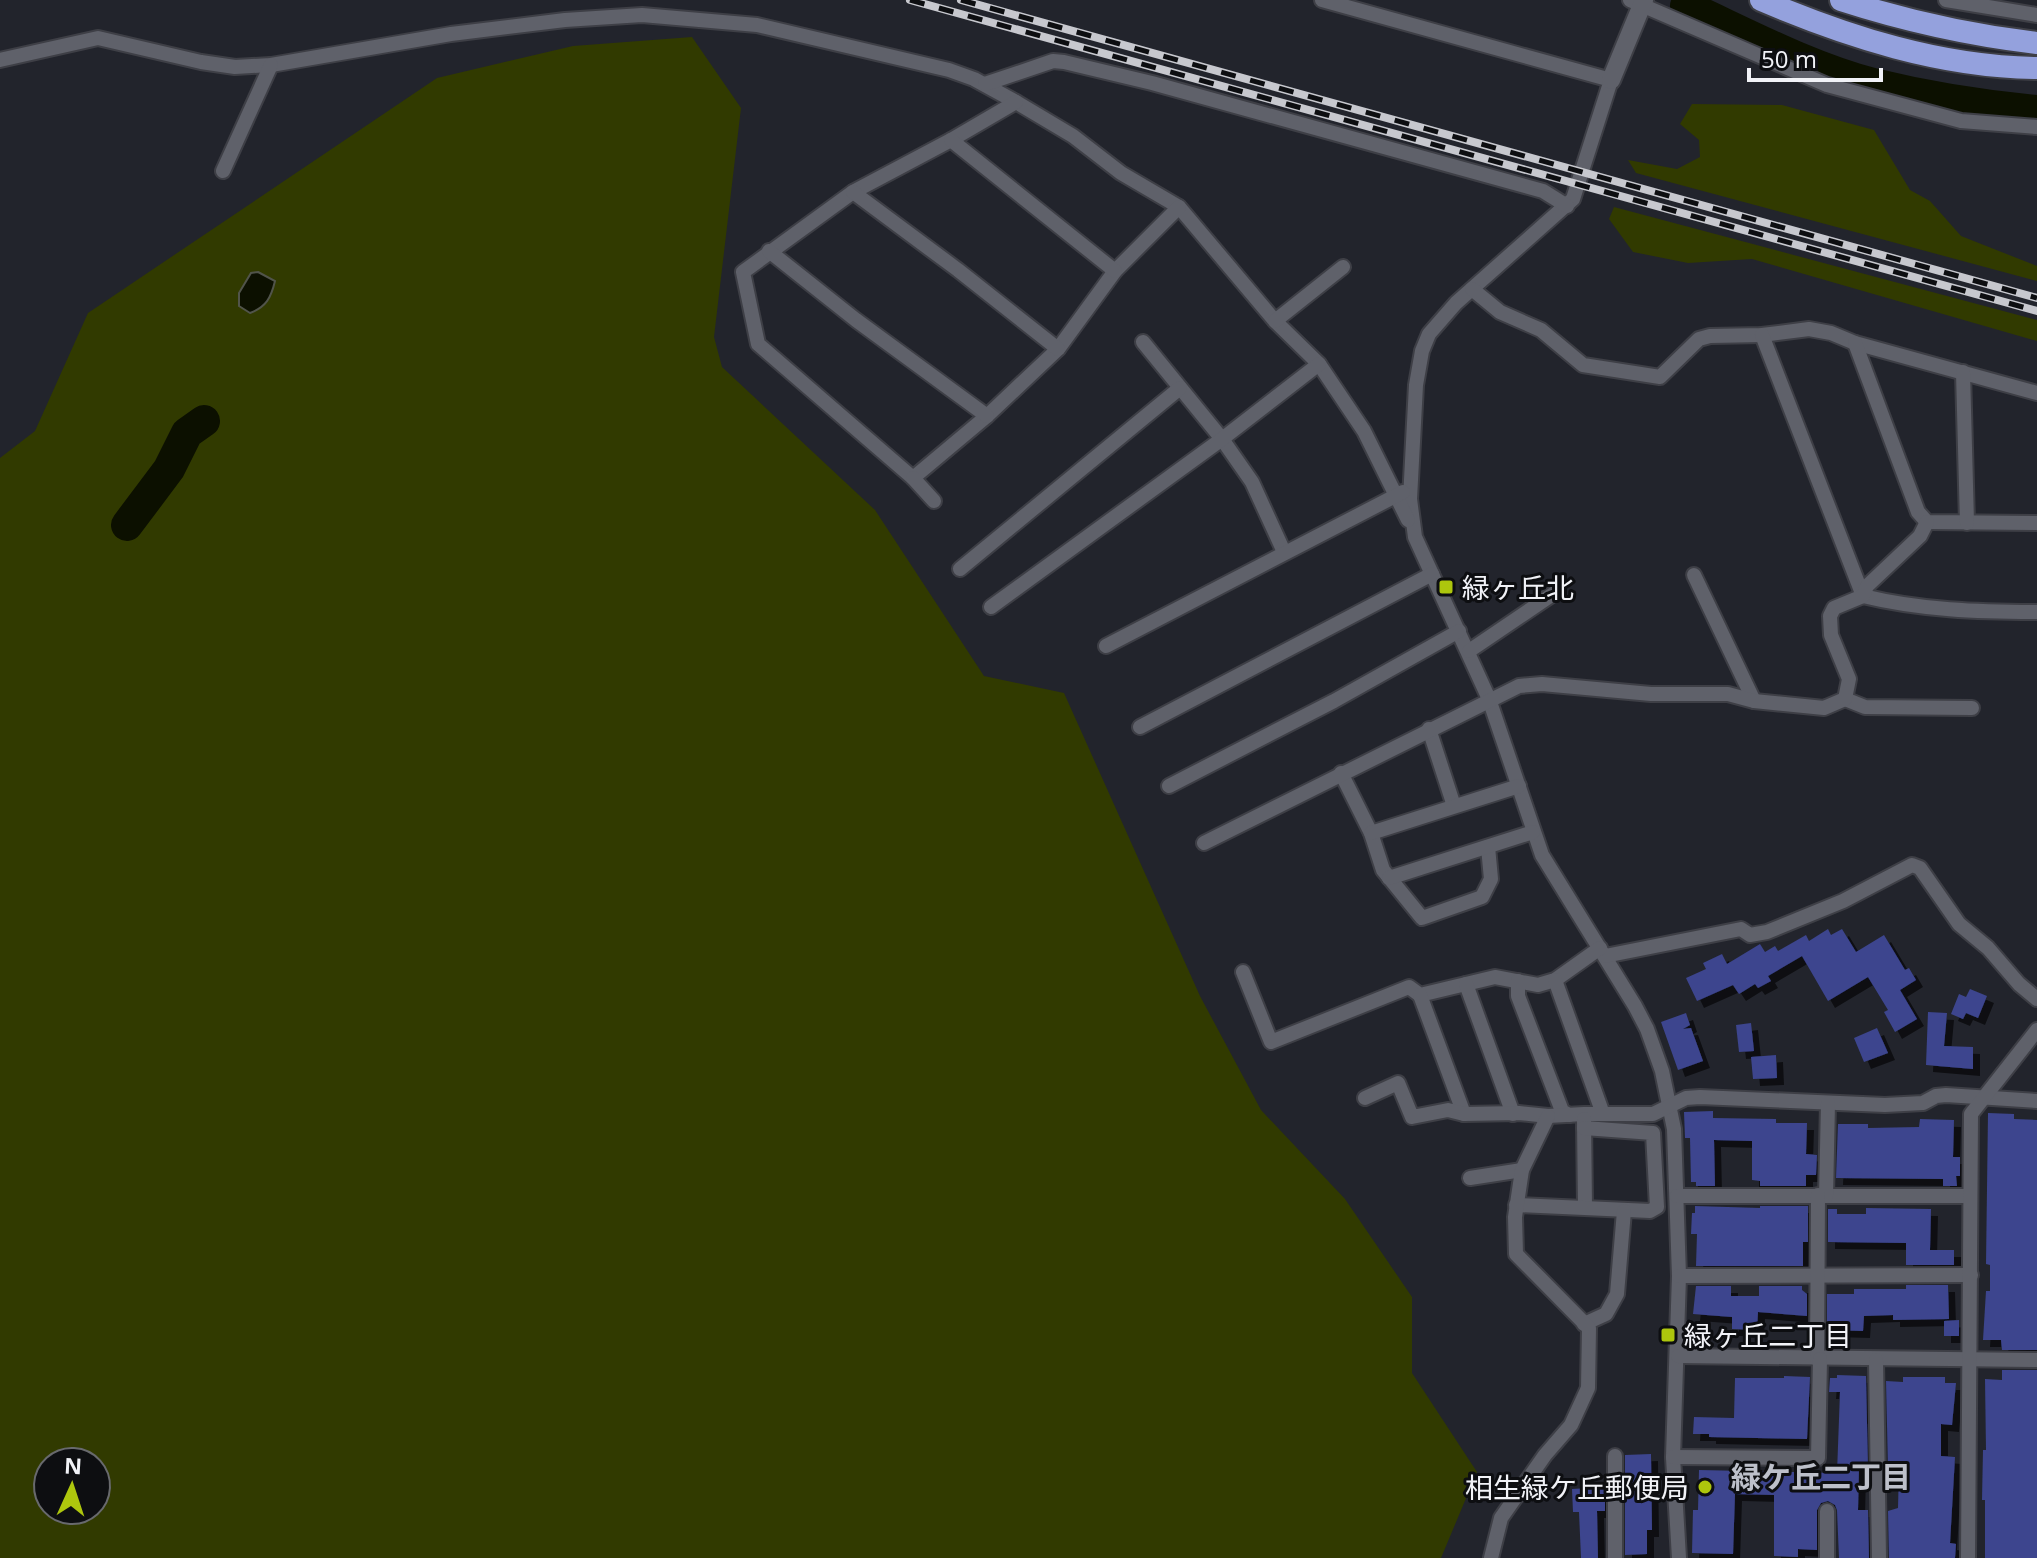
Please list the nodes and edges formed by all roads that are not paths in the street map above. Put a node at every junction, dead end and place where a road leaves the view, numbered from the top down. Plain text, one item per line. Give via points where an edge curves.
1 (1322, 0) edge
2 (1761, 0) edge
3 (1841, 0) edge
4 (1946, 0) edge
5 (1638, 2) edge
6 (2037, 15) edge
7 (2037, 43) edge
8 (0, 60) edge
9 (271, 65) junction
10 (2037, 68) edge
11 (1611, 80) junction
12 (985, 84) junction
13 (1016, 102) junction
14 (2037, 127) edge
15 (951, 140) junction
16 (223, 171) dead end
17 (853, 192) junction
18 (1567, 206) junction
19 (1179, 207) junction
20 (769, 251) junction
21 (1343, 267) dead end
22 (1115, 271) junction
23 (1472, 289) junction
24 (1275, 321) junction
25 (1762, 335) junction
26 (1143, 342) dead end
27 (1855, 343) junction
28 (1058, 349) junction
29 (1319, 364) junction
30 (1963, 372) junction
31 (1180, 388) junction
32 (2037, 393) edge
33 (987, 416) junction
34 (1222, 439) junction
35 (913, 478) junction
36 (1404, 491) junction
37 (934, 501) dead end
38 (1927, 522) junction
39 (1967, 523) junction
40 (2037, 523) edge
41 (1284, 552) junction
42 (960, 569) dead end
43 (1432, 574) junction
44 (1694, 575) dead end
45 (1556, 592) dead end
46 (1863, 596) junction
47 (991, 607) dead end
48 (2037, 612) edge
49 (1459, 631) junction
50 (1106, 646) dead end
51 (1469, 651) junction
52 (1489, 699) junction
53 (1845, 699) junction
54 (1754, 701) junction
55 (1972, 708) dead end
56 (1140, 727) dead end
57 (1429, 729) junction
58 (1341, 773) junction
59 (1169, 786) dead end
60 (1519, 786) junction
61 (1454, 806) junction
62 (1533, 832) junction
63 (1371, 833) junction
64 (1204, 843) dead end
65 (1488, 847) junction
66 (1389, 878) junction
67 (1603, 952) junction
68 (1243, 972) dead end
69 (1555, 980) junction
70 (1518, 981) junction
71 (1466, 984) junction
72 (1420, 995) junction
73 (2037, 999) edge
74 (2037, 1030) edge
75 (1365, 1098) dead end
76 (1981, 1098) junction
77 (2037, 1101) edge
78 (1828, 1103) junction
79 (1670, 1104) junction
80 (1464, 1114) junction
81 (1513, 1114) junction
82 (1603, 1114) junction
83 (1548, 1116) junction
84 (1579, 1119) junction
85 (1522, 1170) junction
86 (1470, 1178) dead end
87 (1677, 1196) junction
88 (1822, 1196) junction
89 (1970, 1196) junction
90 (1516, 1205) junction
91 (1585, 1207) junction
92 (1624, 1211) junction
93 (1971, 1275) junction
94 (1679, 1276) junction
95 (1817, 1276) junction
96 (1584, 1324) junction
97 (1678, 1356) junction
98 (1818, 1359) junction
99 (1876, 1360) junction
100 (1968, 1360) junction
101 (2037, 1360) edge
102 (1615, 1456) dead end
103 (1673, 1457) junction
104 (1827, 1511) dead end
105 (1491, 1558) edge
106 (1615, 1558) edge
107 (1679, 1558) edge
108 (1827, 1558) edge
109 (1879, 1558) edge
110 (1968, 1558) edge

1 - 11 street
2 - 10 highway via 1897,48
3 - 7 highway via 1955,32
4 - 6 street
5 - 11 street
5 - 14 street via 1827,85 1961,121
8 - 9 street via 98,38 213,64
9 - 12 street via 451,34 642,15 757,25 949,70
9 - 16 street
11 - 18 street via 1576,193
12 - 13 street
12 - 18 street via 1064,62 1543,191
13 - 15 street
13 - 19 street
15 - 17 street
15 - 22 street
17 - 20 street
17 - 28 street
18 - 23 street
19 - 22 street
19 - 24 street
20 - 33 street
20 - 35 street via 743,272 758,344
21 - 24 street
22 - 28 street
23 - 25 street via 1500,312 1541,330 1583,365 1660,377 1699,339
23 - 36 street via 1439,320 1422,351
24 - 29 street
25 - 27 street via 1809,329
25 - 46 street
26 - 31 street
27 - 30 street
27 - 38 street via 1918,512
28 - 33 street
29 - 34 street
29 - 36 street
30 - 32 street
30 - 39 street
31 - 34 street
31 - 42 street
33 - 35 street
34 - 41 street via 1252,482
34 - 47 street
35 - 37 street
36 - 41 street
36 - 43 street via 1415,537
38 - 39 street
38 - 46 street
39 - 40 street
41 - 50 street
43 - 49 street
43 - 56 street
44 - 54 street
45 - 51 street
46 - 48 street via 1896,604
46 - 53 street via 1834,608 1830,616 1831,635 1849,679
49 - 51 street
49 - 59 street
51 - 52 street
52 - 54 street via 1519,686 1542,684 1651,694 1728,694
52 - 57 street
52 - 60 street
53 - 54 street via 1824,708
53 - 55 street via 1865,707
57 - 58 street
57 - 61 street
58 - 63 street
58 - 64 street
60 - 61 street
60 - 62 street
61 - 63 street
62 - 65 street
62 - 67 street
63 - 66 street
65 - 66 street
65 - 66 street via 1491,879 1482,897 1422,918
67 - 69 street
67 - 73 street via 1741,929 1750,935 1767,932 1912,865 1920,868 1959,924
67 - 79 street via 1647,1029
68 - 72 street via 1271,1042 1409,987
69 - 70 street via 1538,985
69 - 82 street
70 - 71 street via 1495,977
70 - 84 street via 1518,996 1562,1111
71 - 72 street
71 - 81 street
72 - 80 street
74 - 76 street
75 - 80 street via 1398,1083 1412,1117 1448,1110
76 - 77 street
76 - 78 street via 1946,1095 1923,1103
76 - 89 street via 1971,1114
78 - 79 street via 1700,1097
78 - 88 street
79 - 82 street via 1653,1114
79 - 87 street
80 - 81 street
81 - 83 street
82 - 84 street
83 - 84 street
83 - 85 street
84 - 91 street
84 - 92 street via 1653,1133 1657,1207
85 - 86 street
85 - 90 street
87 - 88 street
87 - 94 street
88 - 89 street
88 - 95 street
89 - 93 street
90 - 91 street
90 - 96 street via 1516,1254
91 - 92 street
92 - 96 street via 1617,1294 1606,1314
93 - 95 street
93 - 100 street
94 - 95 street
94 - 97 street
95 - 98 street
96 - 105 street via 1590,1337 1588,1388 1571,1425 1501,1518
97 - 98 street
97 - 103 street
98 - 99 street
98 - 103 street via 1818,1458
99 - 100 street
99 - 109 street
100 - 101 street
100 - 110 street
102 - 106 street
103 - 107 street
104 - 108 street

